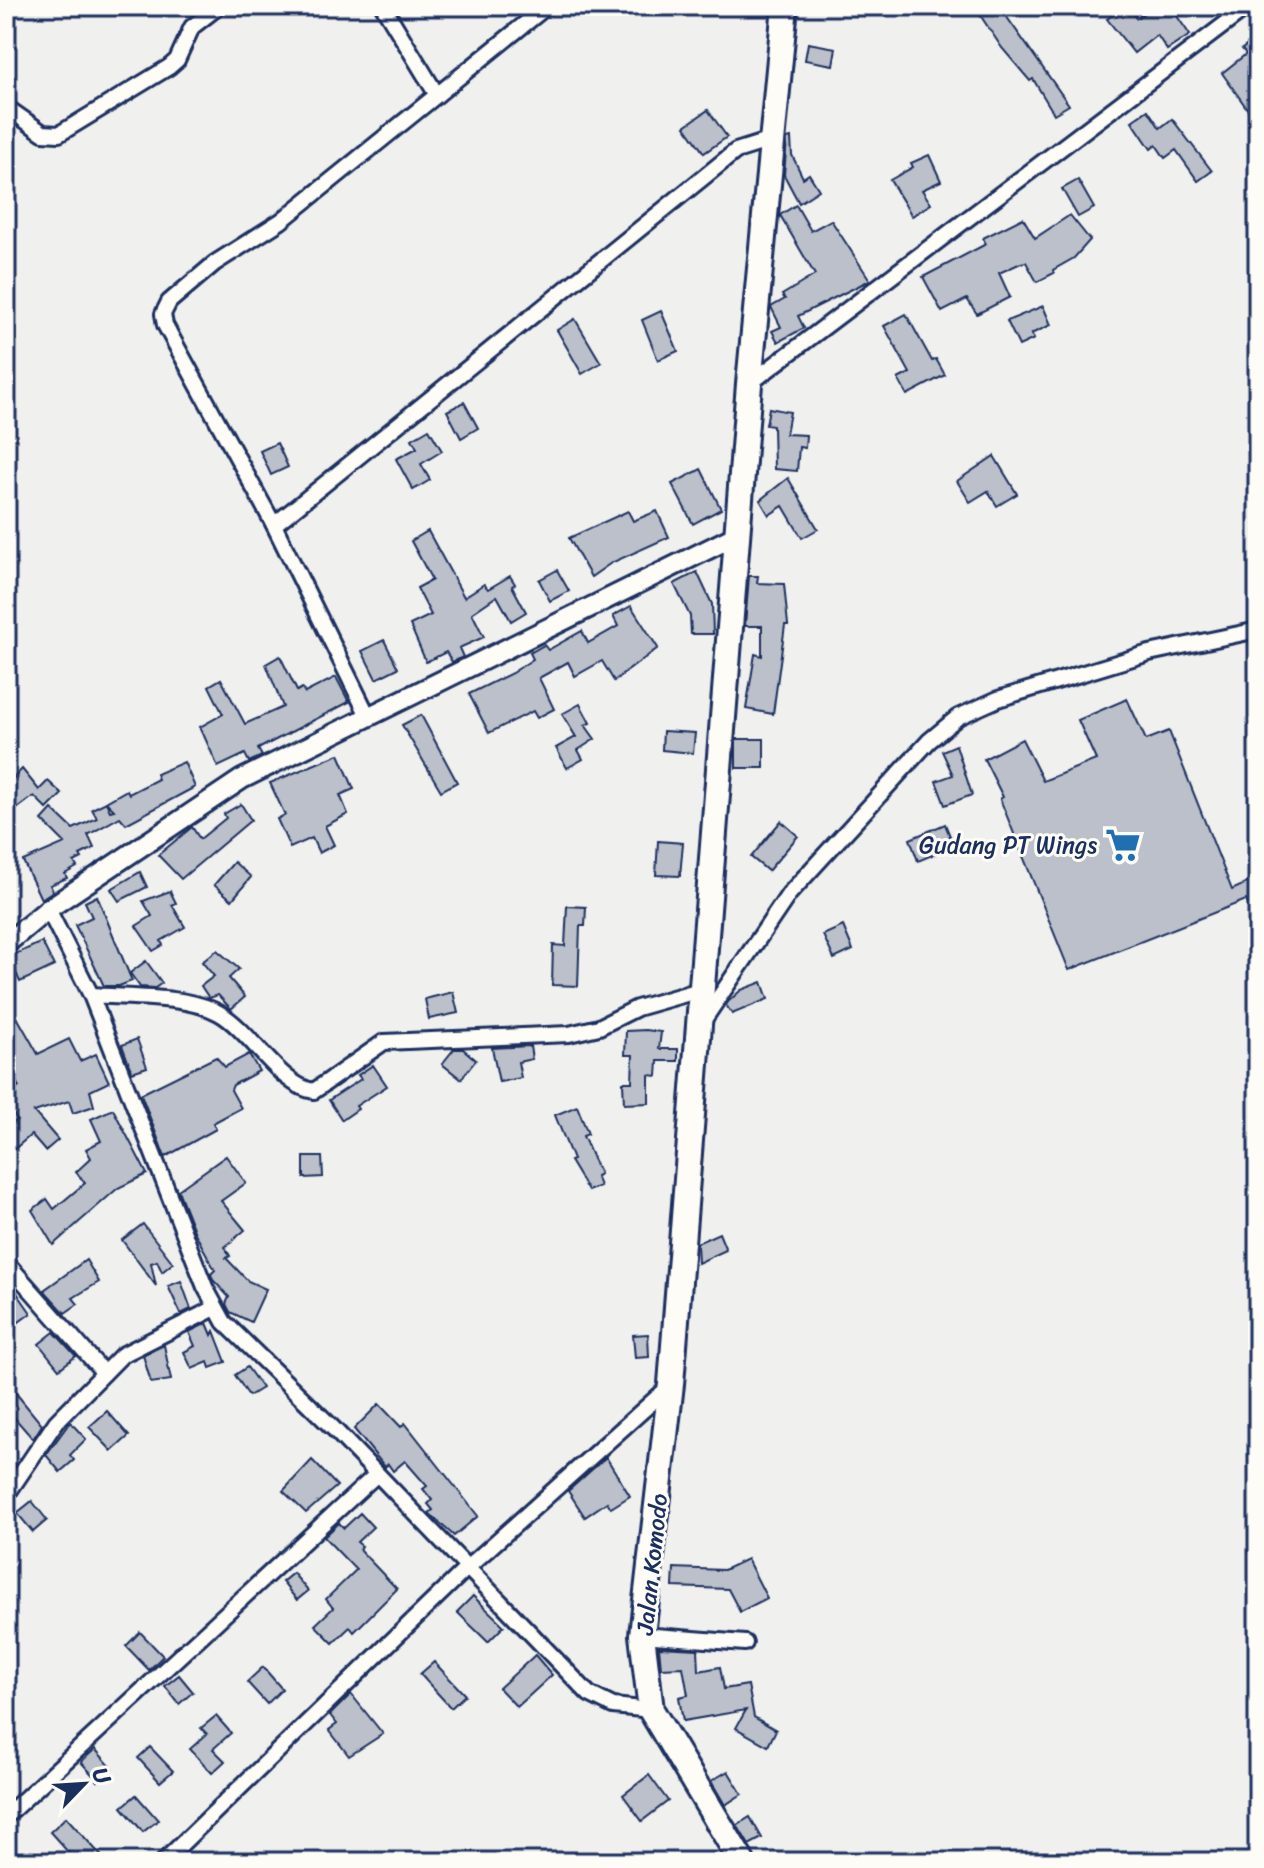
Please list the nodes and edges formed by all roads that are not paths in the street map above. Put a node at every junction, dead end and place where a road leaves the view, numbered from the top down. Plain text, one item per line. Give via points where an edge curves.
1 (219, 6) edge
2 (383, 6) edge
3 (547, 6) edge
4 (785, 6) edge
5 (1249, 6) edge
6 (437, 95) junction
7 (6, 107) edge
8 (774, 139) junction
9 (749, 384) junction
10 (274, 525) junction
11 (739, 534) junction
12 (1258, 630) edge
13 (369, 718) junction
14 (48, 909) junction
15 (6, 944) edge
16 (700, 990) junction
17 (91, 995) junction
18 (699, 1026) junction
19 (6, 1262) edge
20 (215, 1308) junction
21 (104, 1373) junction
22 (671, 1384) junction
23 (377, 1474) junction
24 (6, 1496) edge
25 (467, 1568) junction
26 (642, 1635) junction
27 (745, 1643) dead end
28 (651, 1710) junction
29 (6, 1816) edge
30 (740, 1859) edge
31 (163, 1862) edge

1 - 7 street via 192,27 169,67 59,134 43,133
2 - 6 street
3 - 6 street
4 - 8 highway, Jalan Komodo
5 - 9 street
6 - 10 street via 281,221 215,263 169,302 163,314 186,368
8 - 9 highway, Jalan Komodo
8 - 10 street via 736,151
9 - 11 highway, Jalan Komodo
10 - 13 street
11 - 13 street
11 - 16 highway, Jalan Komodo
12 - 18 street via 1149,653 998,699 958,717 929,741 789,894
13 - 14 street via 242,779
14 - 15 street
14 - 17 street
16 - 17 street via 569,1034 384,1042 314,1091 296,1084 213,1010
16 - 18 highway, Jalan Komodo
17 - 20 street
18 - 22 highway, Jalan Komodo
19 - 21 street
20 - 21 street via 129,1348
20 - 23 street via 232,1334
21 - 24 street via 56,1422
22 - 25 street
22 - 26 highway, Jalan Komodo
23 - 25 street
23 - 29 street
25 - 28 street via 589,1694 613,1706
25 - 31 street
26 - 27 street
26 - 28 highway, Jalan Komodo
28 - 30 highway, Jalan Komodo

